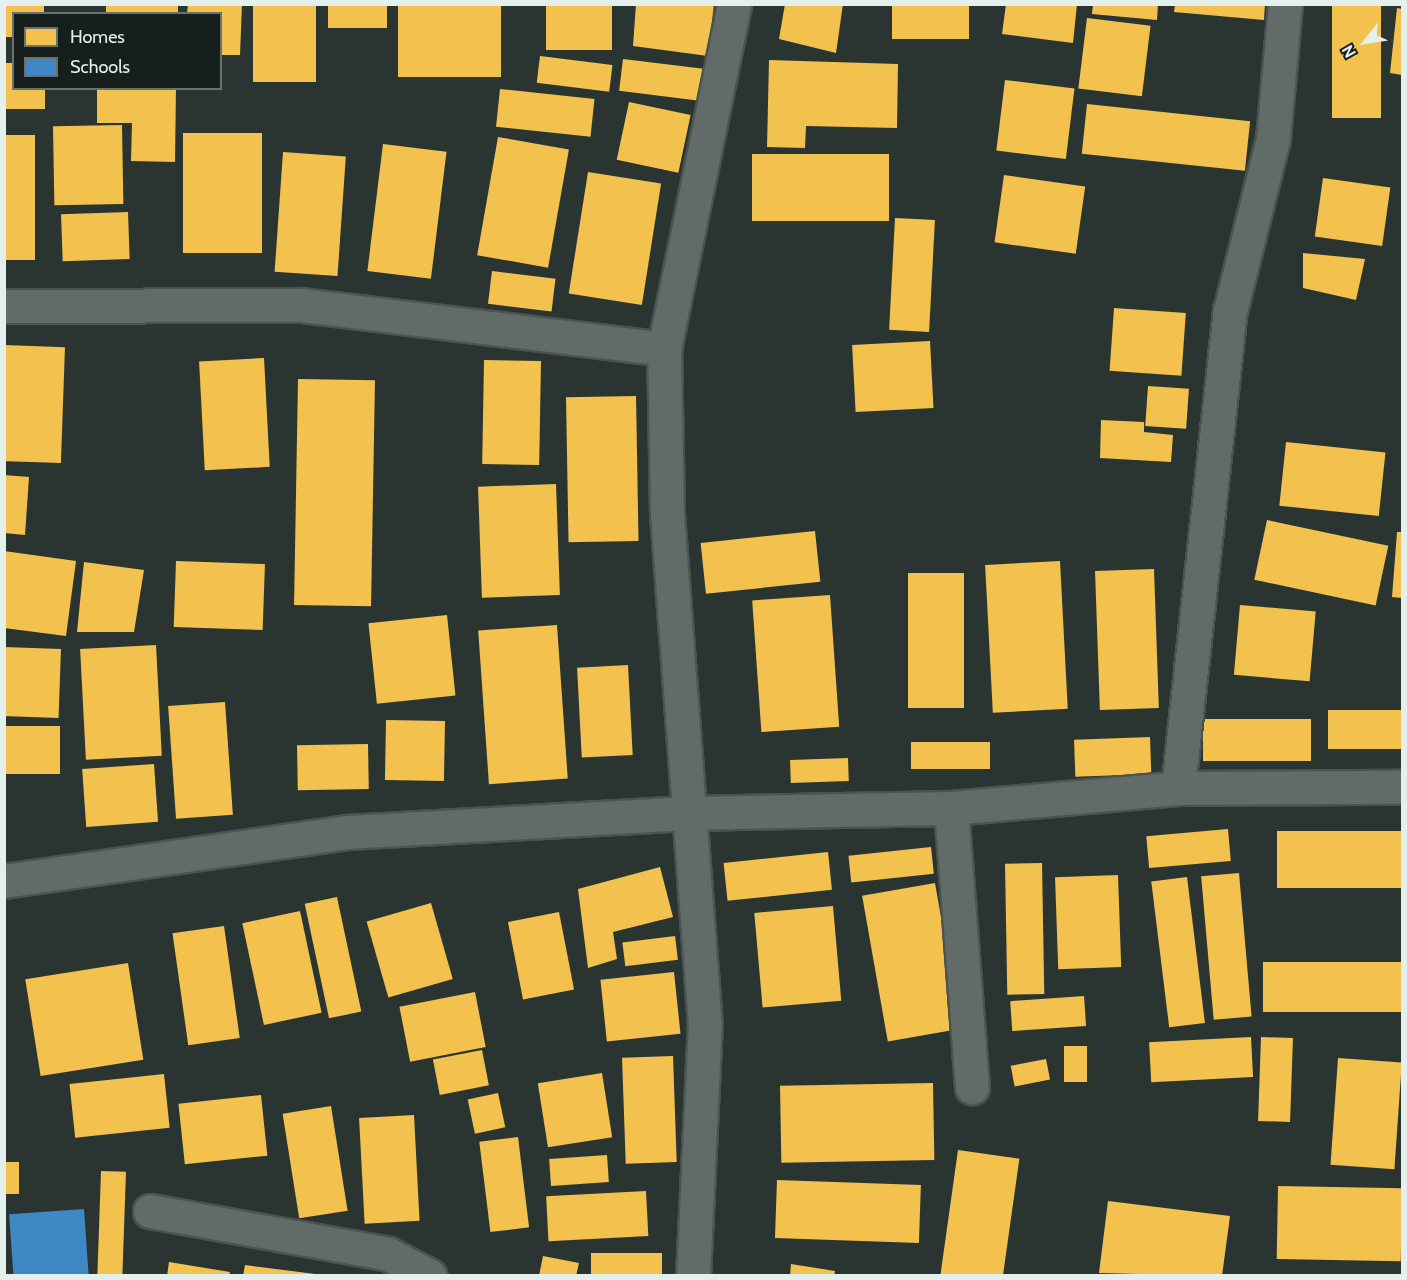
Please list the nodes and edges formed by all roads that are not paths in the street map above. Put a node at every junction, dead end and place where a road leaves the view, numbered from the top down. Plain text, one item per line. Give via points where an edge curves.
1 (734, 4) edge
2 (1285, 4) edge
3 (4, 306) edge
4 (664, 349) junction
5 (1402, 787) edge
6 (1178, 788) junction
7 (951, 808) junction
8 (688, 813) junction
9 (4, 881) edge
10 (972, 1087) dead end
11 (150, 1211) dead end
12 (430, 1275) edge
13 (693, 1275) edge

1 - 4 street
2 - 6 street via 1273,139 1230,311
3 - 4 street via 302,305
4 - 8 street via 667,513
5 - 6 street
6 - 7 street
7 - 8 street
7 - 10 street
8 - 9 street via 347,832
8 - 13 street via 705,1026
11 - 12 street via 388,1254

